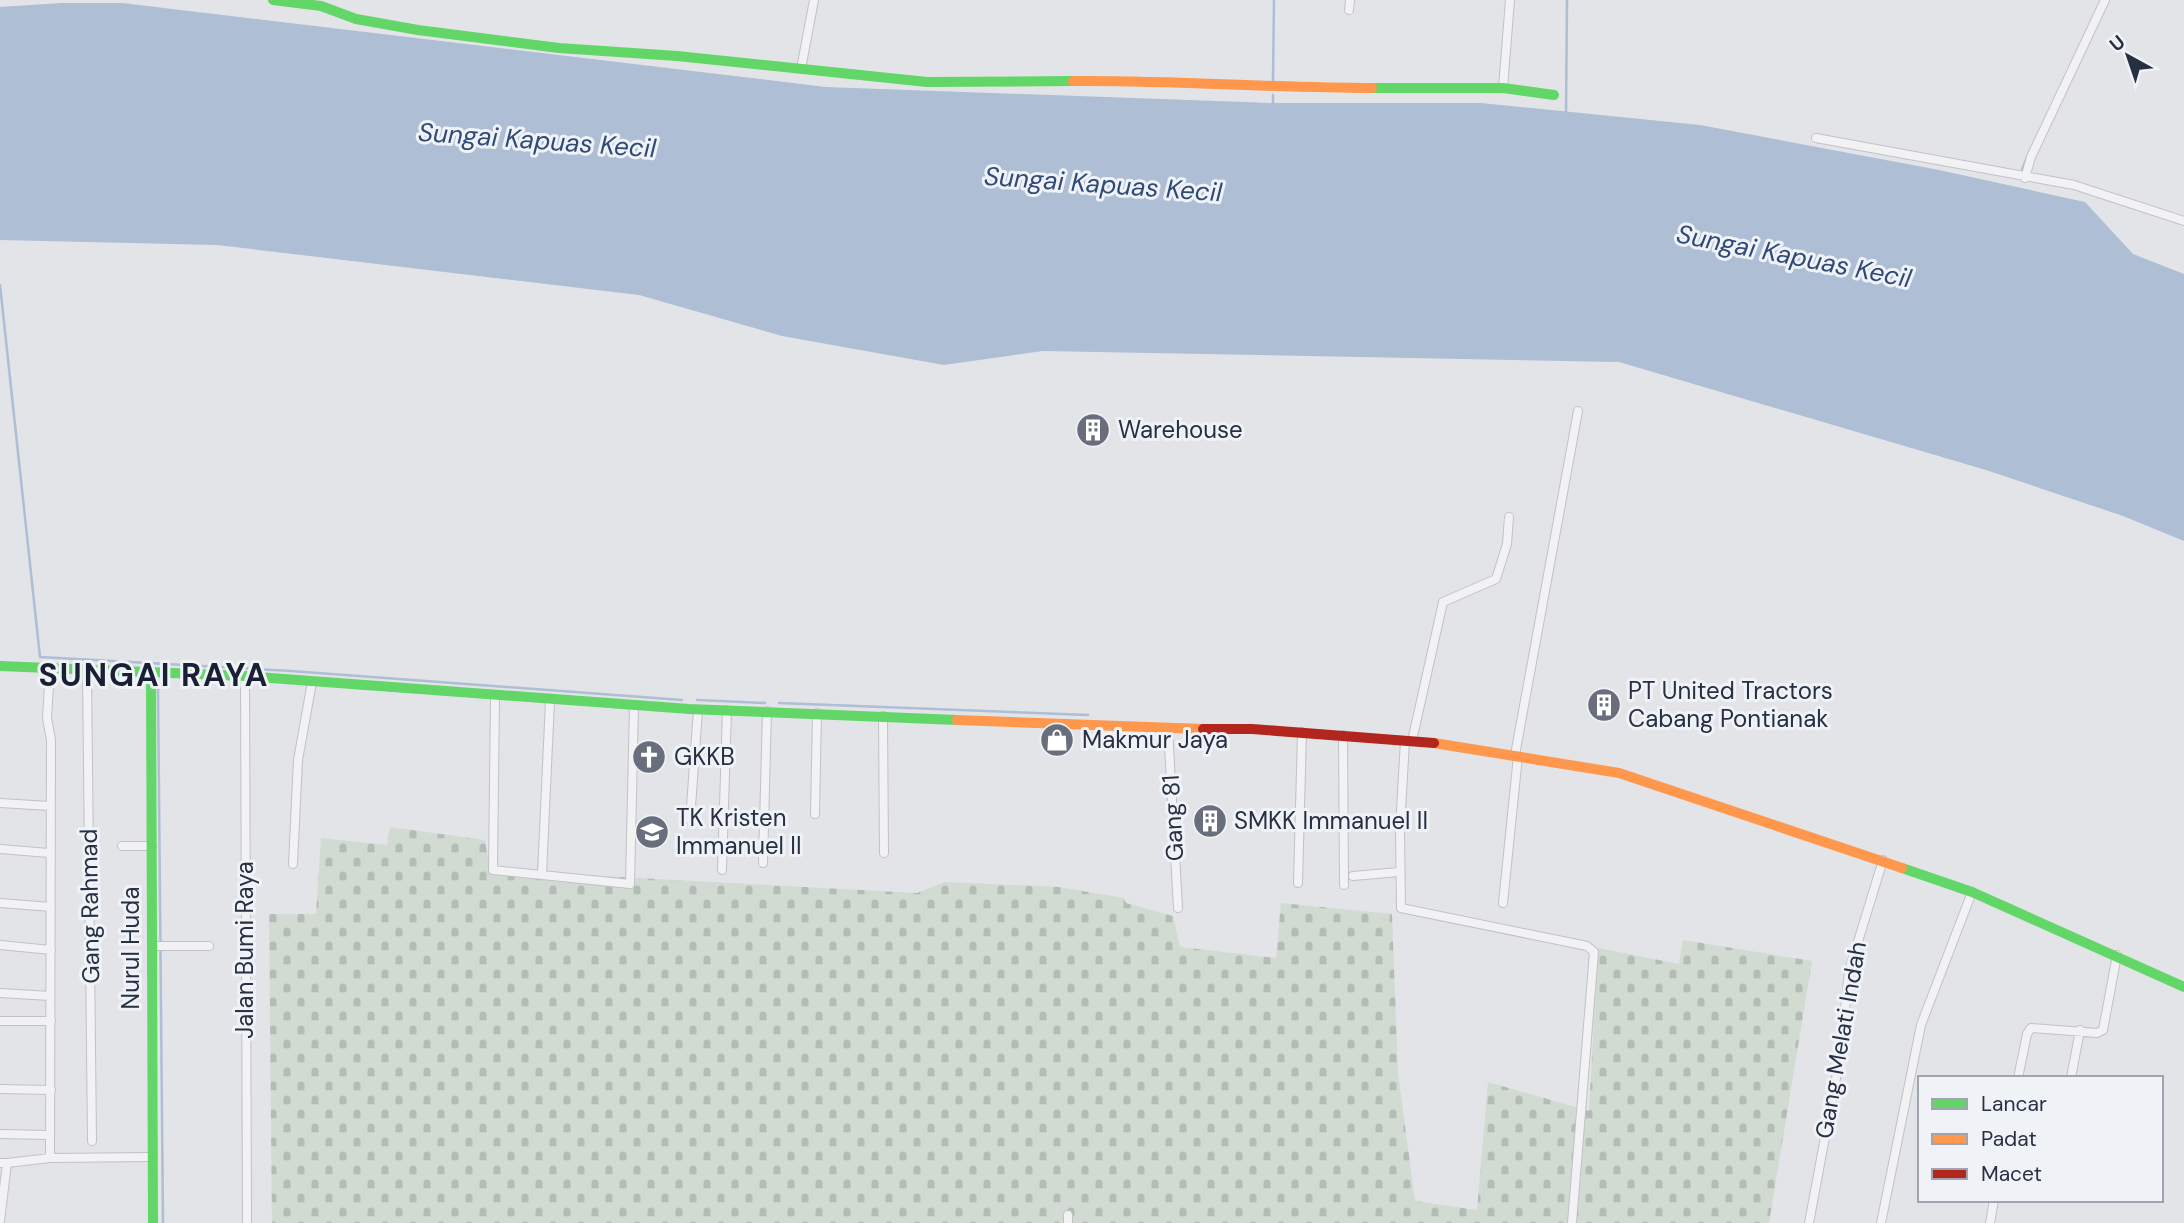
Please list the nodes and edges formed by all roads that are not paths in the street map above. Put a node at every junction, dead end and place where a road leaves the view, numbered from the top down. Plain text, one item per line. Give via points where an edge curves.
1 (273, 0) edge
2 (814, 0) edge
3 (1349, 0) edge
4 (1510, 0) edge
5 (2105, 0) edge
6 (317, 2) edge
7 (1349, 10) dead end
8 (801, 69) junction
9 (1503, 88) junction
10 (1554, 95) dead end
11 (1816, 138) dead end
12 (2025, 178) junction
13 (2184, 221) edge
14 (1578, 411) dead end
15 (1509, 517) dead end
16 (0, 666) edge
17 (50, 669) junction
18 (87, 671) junction
19 (151, 672) junction
20 (245, 676) junction
21 (312, 682) junction
22 (495, 697) junction
23 (550, 701) junction
24 (634, 705) junction
25 (698, 710) junction
26 (727, 710) junction
27 (767, 711) junction
28 (817, 713) junction
29 (883, 716) junction
30 (1168, 729) junction
31 (1302, 732) junction
32 (1343, 735) junction
33 (1409, 741) junction
34 (1517, 756) junction
35 (0, 803) edge
36 (50, 806) junction
37 (815, 814) dead end
38 (690, 820) dead end
39 (122, 846) dead end
40 (152, 846) junction
41 (0, 849) edge
42 (49, 853) junction
43 (884, 853) dead end
44 (1883, 860) junction
45 (763, 863) dead end
46 (293, 864) dead end
47 (722, 870) dead end
48 (1399, 872) junction
49 (542, 874) junction
50 (1353, 876) dead end
51 (1298, 883) dead end
52 (1344, 885) dead end
53 (1972, 892) junction
54 (0, 903) edge
55 (1503, 903) dead end
56 (51, 907) junction
57 (1178, 908) dead end
58 (0, 945) edge
59 (158, 946) junction
60 (209, 946) dead end
61 (51, 950) junction
62 (2117, 955) junction
63 (2184, 987) edge
64 (0, 993) edge
65 (50, 996) junction
66 (0, 1021) edge
67 (51, 1021) junction
68 (2080, 1030) junction
69 (2018, 1076) edge
70 (2071, 1076) edge
71 (0, 1089) edge
72 (51, 1090) junction
73 (0, 1134) edge
74 (50, 1135) junction
75 (92, 1141) dead end
76 (153, 1157) junction
77 (50, 1158) junction
78 (4, 1163) edge
79 (1994, 1202) edge
80 (0, 1221) edge
81 (153, 1223) edge
82 (247, 1223) edge
83 (1572, 1223) edge
84 (1809, 1223) edge
85 (1881, 1223) edge
86 (1990, 1223) edge

1 - 6 main road
2 - 8 street
3 - 7 street
4 - 9 street
5 - 12 street
6 - 8 main road via 356,19 418,30 559,48
8 - 9 main road via 957,84 1171,80 1279,88
9 - 10 main road
11 - 12 street
12 - 13 street via 2074,185
14 - 34 street
15 - 33 street via 1505,554 1496,579 1443,602
16 - 17 main road
17 - 18 main road
17 - 36 street
18 - 19 main road
18 - 75 street, Gang Rahmad
19 - 20 main road
19 - 40 main road, Nurul Huda
20 - 21 main road
20 - 82 street, Jalan Bumi Raya
21 - 22 main road
21 - 46 street via 298,760
22 - 23 main road
22 - 49 street via 493,870
23 - 24 main road
23 - 49 street
24 - 25 main road
24 - 49 street via 630,884
25 - 26 main road
25 - 38 street
26 - 27 main road
26 - 47 street
27 - 28 main road
27 - 45 street
28 - 29 main road
28 - 37 street
29 - 30 main road
29 - 43 street
30 - 31 main road
30 - 57 street, Gang 81
31 - 32 main road
31 - 51 street
32 - 33 main road
32 - 52 street
33 - 34 main road
33 - 48 street
34 - 44 main road via 1646,780
34 - 55 street
35 - 36 street
36 - 42 street
39 - 40 street
40 - 59 main road, Nurul Huda
41 - 42 street
42 - 56 street
44 - 53 main road
44 - 84 street, Gang Melati Indah via 1852,954 1840,1057
48 - 50 street
48 - 83 street via 1401,908 1593,948
53 - 62 main road
53 - 85 street via 1920,1025
54 - 56 street
56 - 61 street
58 - 61 street
59 - 60 street
59 - 76 main road, Nurul Huda
61 - 65 street
62 - 63 main road
62 - 68 street via 2104,1027 2098,1033
64 - 65 street
65 - 67 street
66 - 67 street
67 - 72 street
68 - 69 street via 2030,1029
68 - 70 street
71 - 72 street
72 - 74 street
73 - 74 street
74 - 77 street
76 - 77 street
76 - 81 main road, Nurul Huda
77 - 78 street
78 - 80 street
79 - 86 street

